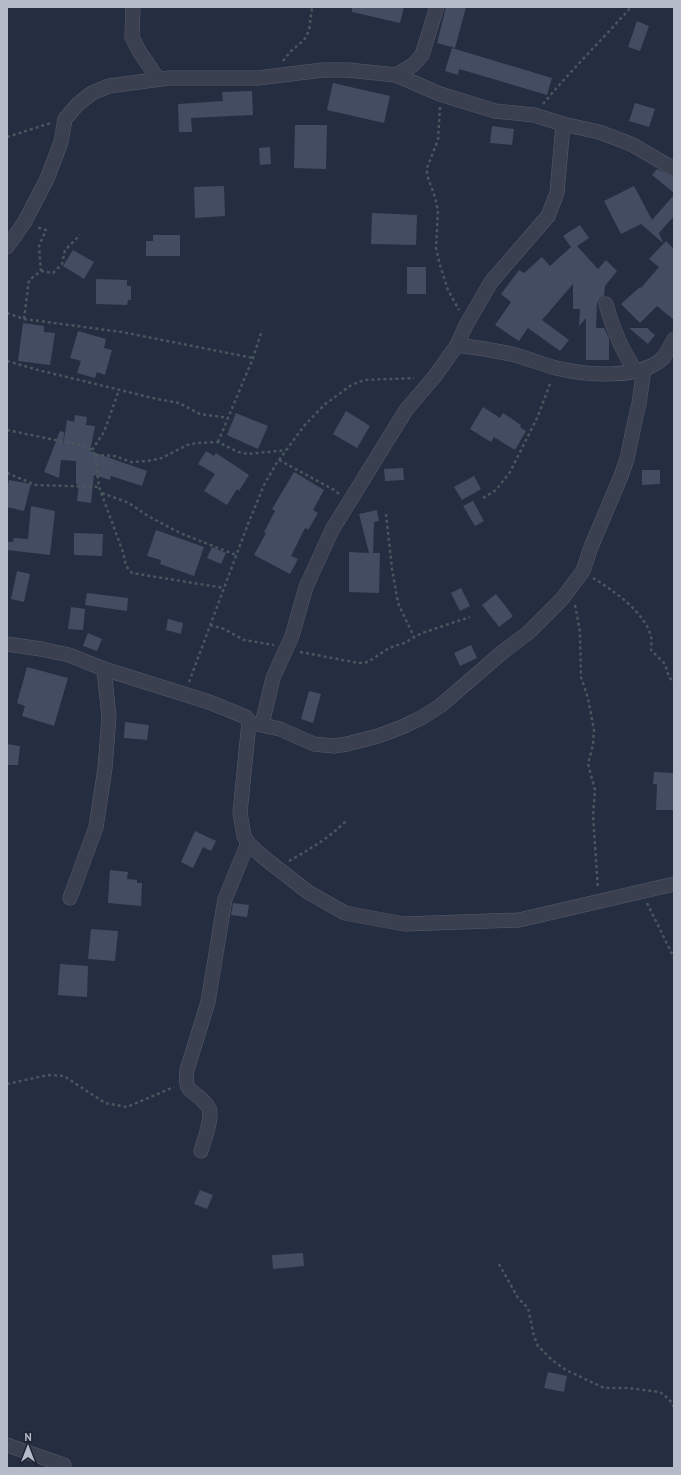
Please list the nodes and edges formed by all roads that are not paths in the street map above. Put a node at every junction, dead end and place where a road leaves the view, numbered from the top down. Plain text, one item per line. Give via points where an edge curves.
1 (133, 7) edge
2 (437, 7) edge
3 (396, 75) junction
4 (158, 79) junction
5 (563, 124) junction
6 (674, 169) edge
7 (7, 248) edge
8 (606, 304) dead end
9 (674, 339) edge
10 (457, 345) junction
11 (640, 370) junction
12 (7, 644) edge
13 (104, 669) junction
14 (255, 723) junction
15 (248, 843) junction
16 (674, 884) edge
17 (70, 898) dead end
18 (201, 1151) dead end
19 (7, 1445) edge
20 (64, 1465) dead end

1 - 4 street via 132,37
2 - 3 street via 422,55 413,65
3 - 4 street via 322,70 258,78
3 - 5 street via 440,94 496,111 534,115
4 - 7 street via 109,86 92,93 78,104 65,119 61,142 47,179 24,223
5 - 6 street via 599,132 631,144
5 - 10 street via 557,193 548,216 491,282
8 - 11 street via 622,349
9 - 11 street via 663,357
10 - 11 street via 513,354 556,368 581,372
10 - 14 street via 406,410 332,530 306,587 292,636
11 - 14 street via 639,404 627,459 583,571 571,588 528,633 440,706 402,727 360,741 334,746 314,744 280,729
12 - 13 street via 69,656
13 - 14 street via 243,715
13 - 17 street via 109,717 105,768 96,827
14 - 15 street via 240,814
15 - 16 street via 308,892 345,913 404,924 519,920
15 - 18 street via 225,899 208,1002 187,1070 186,1082 190,1091 209,1107 210,1119
19 - 20 street

